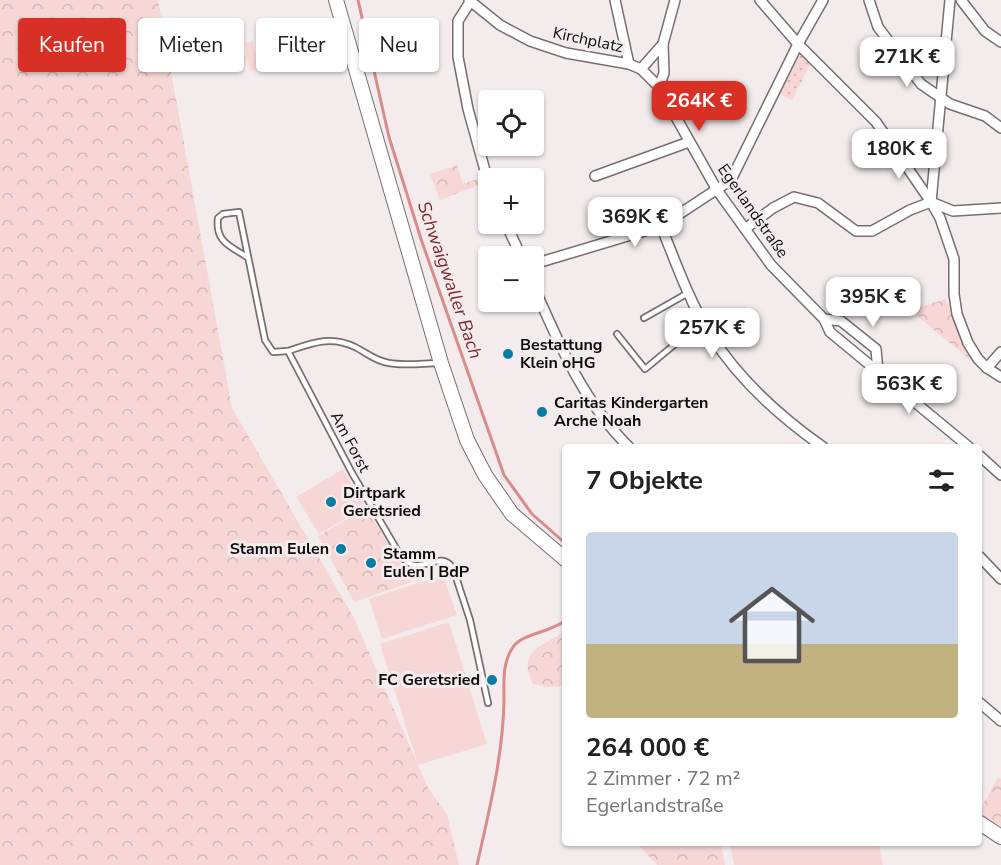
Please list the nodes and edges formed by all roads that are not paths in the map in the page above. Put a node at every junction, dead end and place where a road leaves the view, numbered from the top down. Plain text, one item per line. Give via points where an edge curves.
1 (336, 0) edge
2 (615, 0) edge
3 (675, 0) edge
4 (760, 0) edge
5 (823, 0) edge
6 (869, 0) edge
7 (950, 0) edge
8 (961, 0) edge
9 (469, 1) edge
10 (1001, 42) edge
11 (663, 44) junction
12 (798, 44) junction
13 (629, 64) junction
14 (641, 69) junction
15 (659, 87) junction
16 (940, 98) junction
17 (1001, 128) edge
18 (689, 142) junction
19 (484, 168) edge
20 (595, 177) dead end
21 (717, 190) junction
22 (931, 202) junction
23 (1001, 208) edge
24 (661, 226) junction
25 (745, 229) junction
26 (247, 257) junction
27 (544, 261) edge
28 (688, 293) junction
29 (544, 310) edge
30 (644, 318) dead end
31 (824, 319) junction
32 (703, 321) junction
33 (617, 334) dead end
34 (876, 349) junction
35 (288, 351) junction
36 (1001, 352) edge
37 (864, 360) junction
38 (441, 363) junction
39 (987, 368) junction
40 (878, 372) junction
41 (1001, 377) edge
42 (626, 444) edge
43 (819, 444) edge
44 (965, 444) edge
45 (982, 458) edge
46 (1001, 466) edge
47 (1001, 475) edge
48 (562, 557) edge
49 (982, 559) edge
50 (1001, 579) edge
51 (488, 703) dead end
52 (982, 706) edge
53 (1001, 721) edge
54 (982, 824) edge
55 (1001, 837) edge

1 - 38 main road
2 - 13 street
3 - 11 street
4 - 12 street
5 - 12 street
6 - 16 street via 878,27 921,84
7 - 16 street
8 - 10 street via 985,31
9 - 13 street, Kirchplatz via 500,25 530,41 566,53
9 - 19 street via 458,21 458,57
11 - 14 street
11 - 15 street via 664,74
12 - 21 street via 731,180
12 - 22 street via 876,122
13 - 14 street, Kirchplatz
14 - 15 street, Egerlandstraße
15 - 18 street, Egerlandstraße
16 - 17 street via 985,116
16 - 22 street
18 - 20 street
18 - 21 street, Egerlandstraße
21 - 24 street
21 - 25 street, Egerlandstraße
22 - 23 street via 953,211
22 - 25 street via 872,231 856,231 818,203 794,197
22 - 39 street via 954,259 955,309 969,343
24 - 27 street
24 - 28 street
25 - 31 street, Egerlandstraße via 771,265
26 - 26 lane via 218,236 218,218 223,214 239,212
26 - 35 lane via 265,340 273,352
28 - 30 lane
28 - 32 street
29 - 42 street via 561,350 597,411
31 - 34 street, Egerlandstraße via 841,321
31 - 37 street, Egerlandstraße via 830,332
32 - 33 lane via 645,369
32 - 43 street via 750,388
34 - 37 street via 865,352
34 - 40 street
35 - 38 lane via 330,339 389,363
35 - 51 lane, Am Forst via 400,555 413,566 443,561 453,567 470,620
36 - 39 street
37 - 40 street, Egerlandstraße
38 - 48 main road via 467,440 485,475 512,514
39 - 41 street
40 - 44 street, Egerlandstraße
45 - 46 street
45 - 47 street
49 - 50 street
52 - 53 street
54 - 55 main road

